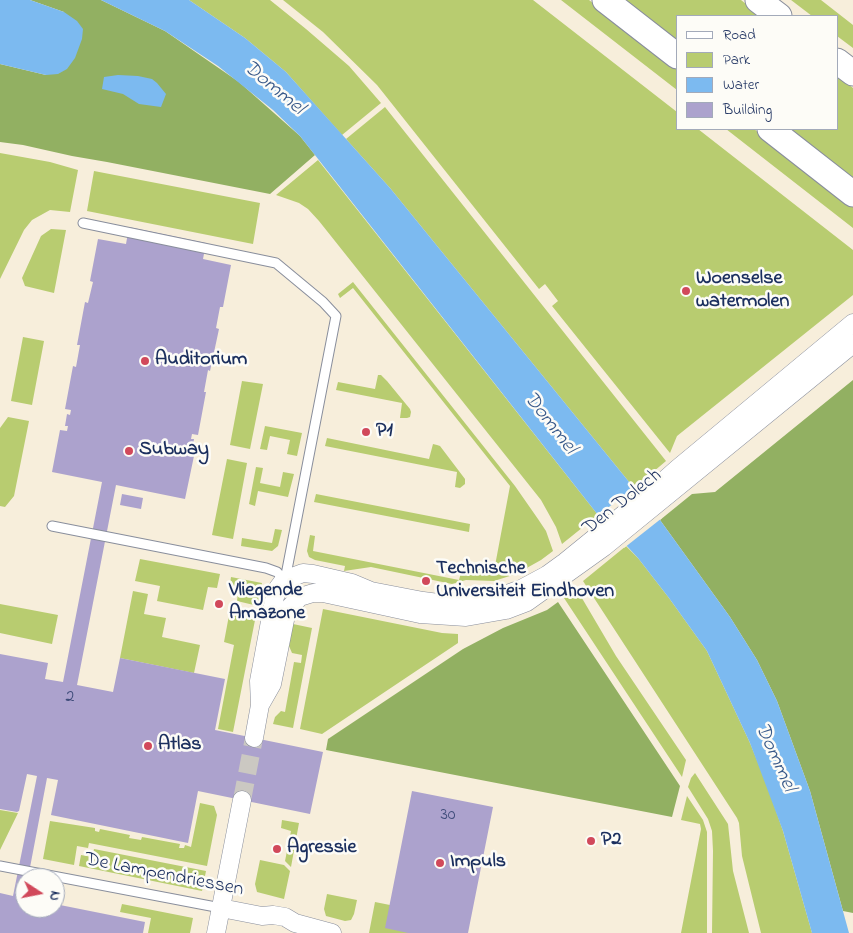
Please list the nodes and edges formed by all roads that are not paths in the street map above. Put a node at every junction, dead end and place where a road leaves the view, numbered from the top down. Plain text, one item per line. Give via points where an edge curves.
1 (605, 0) edge
2 (758, 0) edge
3 (778, 15) edge
4 (676, 55) edge
5 (838, 62) edge
6 (853, 73) edge
7 (771, 130) edge
8 (853, 194) edge
9 (83, 223) dead end
10 (853, 323) edge
11 (853, 344) edge
12 (652, 499) junction
13 (52, 526) dead end
14 (600, 541) junction
15 (284, 580) junction
16 (300, 597) junction
17 (260, 705) junction
18 (254, 738) tunnel mouth
19 (242, 800) tunnel mouth
20 (0, 866) edge
21 (221, 908) junction
22 (216, 933) edge
23 (332, 933) edge

1 - 4 main road
2 - 3 main road
5 - 6 main road
7 - 8 main road
9 - 15 lane via 276,262 336,316
10 - 12 street, Den Dolech via 677,469
11 - 12 street, Den Dolech
12 - 14 street, Den Dolech
13 - 15 lane via 266,568 277,572
14 - 15 street, Den Dolech via 521,590 499,597 447,594 373,582 352,583 303,573
14 - 16 street, Den Dolech via 527,602 486,615 420,614 318,592
15 - 16 lane
15 - 17 street via 274,600 259,681
16 - 17 street via 286,615 272,684
17 - 18 street
19 - 21 street
20 - 21 lane, De Lampendriessen
21 - 22 street
21 - 23 street, De Lampendriessen via 262,916 284,925 295,923

